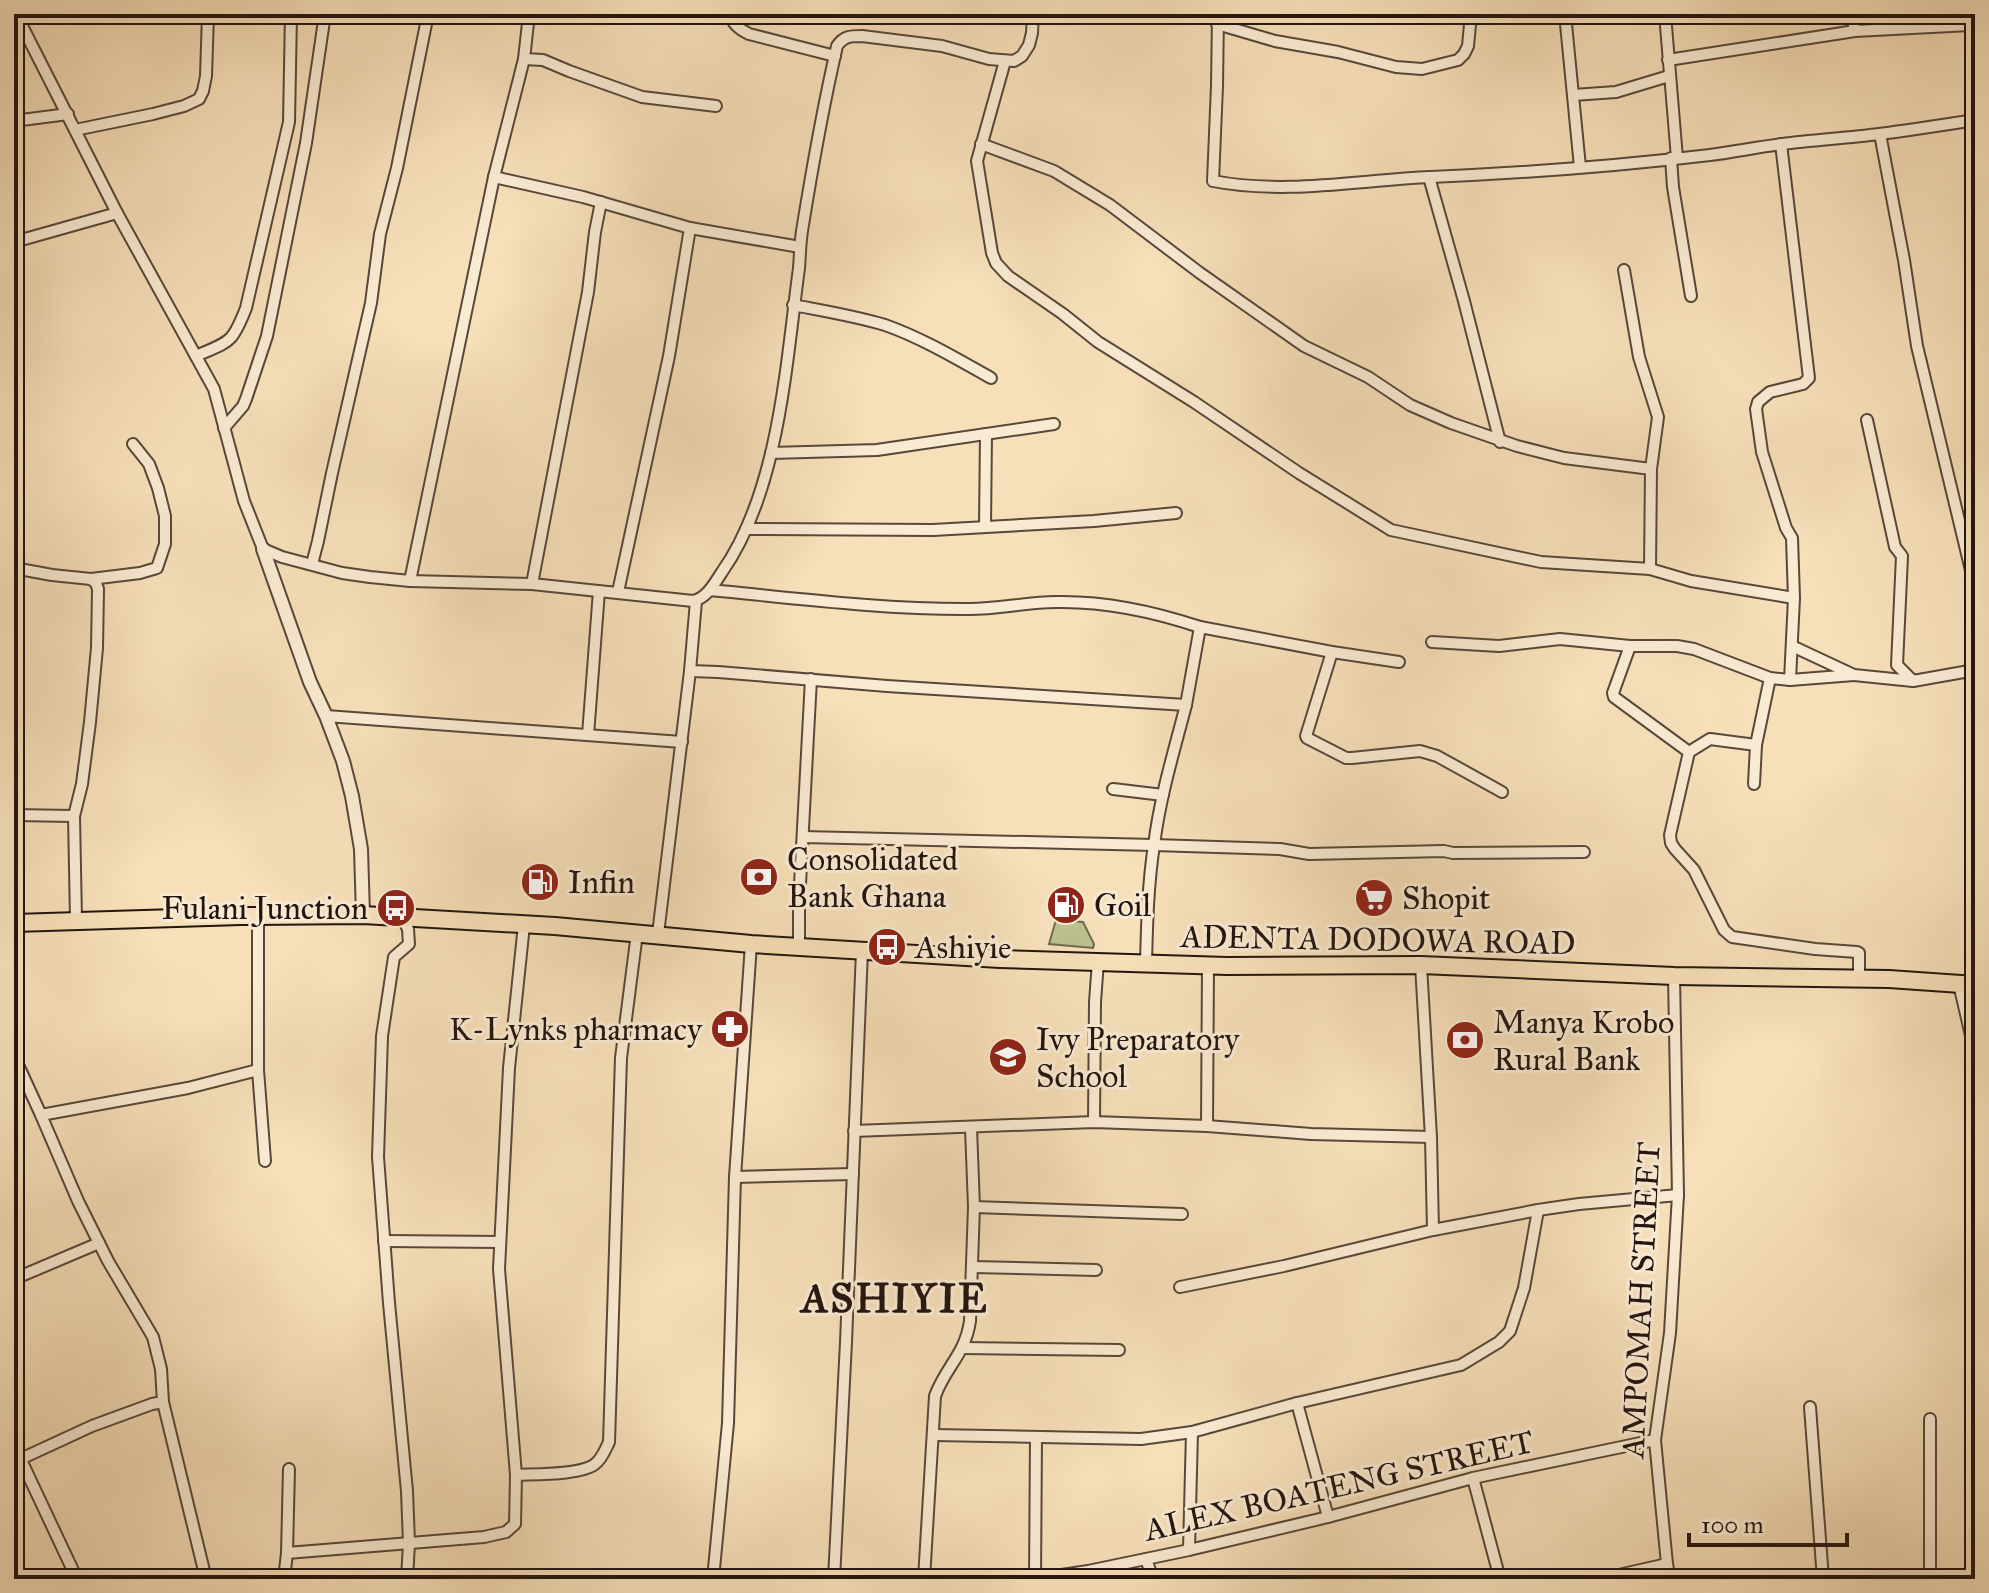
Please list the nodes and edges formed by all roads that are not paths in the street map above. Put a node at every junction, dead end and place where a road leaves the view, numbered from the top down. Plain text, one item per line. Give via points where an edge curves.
1 (16, 14) edge
2 (208, 14) edge
3 (291, 14) edge
4 (325, 14) edge
5 (428, 14) edge
6 (529, 14) edge
7 (729, 14) edge
8 (1033, 14) edge
9 (1471, 14) edge
10 (1565, 14) edge
11 (1665, 14) edge
12 (1852, 14) edge
13 (1217, 19) edge
14 (1969, 20) edge
15 (1855, 31) junction
16 (1975, 49) edge
17 (835, 56) junction
18 (524, 59) junction
19 (1668, 60) junction
20 (1005, 61) junction
21 (1669, 76) junction
22 (1573, 95) junction
23 (716, 106) dead end
24 (68, 114) junction
25 (1975, 120) edge
26 (14, 121) edge
27 (75, 130) junction
28 (1880, 134) junction
29 (981, 144) junction
30 (1781, 144) junction
31 (1674, 158) junction
32 (1580, 167) junction
33 (494, 177) junction
34 (1429, 177) junction
35 (601, 202) junction
36 (117, 213) junction
37 (690, 228) junction
38 (14, 242) edge
39 (800, 247) junction
40 (1624, 270) dead end
41 (1691, 296) dead end
42 (793, 305) junction
43 (196, 356) junction
44 (991, 378) dead end
45 (1867, 420) dead end
46 (1054, 424) dead end
47 (224, 428) junction
48 (986, 434) junction
49 (1500, 442) junction
50 (133, 444) dead end
51 (771, 453) junction
52 (1651, 469) junction
53 (1176, 513) dead end
54 (985, 527) junction
55 (746, 529) junction
56 (263, 549) junction
57 (312, 564) junction
58 (14, 568) edge
59 (1650, 569) junction
60 (91, 579) junction
61 (410, 581) junction
62 (532, 584) junction
63 (1975, 587) edge
64 (710, 590) junction
65 (599, 591) junction
66 (618, 592) junction
67 (1794, 598) junction
68 (696, 601) junction
69 (1200, 627) junction
70 (1432, 642) dead end
71 (1630, 646) junction
72 (1792, 646) junction
73 (1332, 652) junction
74 (1399, 662) dead end
75 (1975, 670) edge
76 (690, 671) junction
77 (1854, 675) junction
78 (1770, 678) junction
79 (811, 679) junction
80 (1790, 680) junction
81 (1913, 681) junction
82 (1186, 705) junction
83 (326, 716) junction
84 (588, 735) junction
85 (682, 742) junction
86 (1756, 745) junction
87 (1689, 752) junction
88 (1754, 784) dead end
89 (1113, 789) dead end
90 (1502, 792) dead end
91 (1163, 795) junction
92 (14, 815) edge
93 (74, 816) junction
94 (803, 837) junction
95 (1154, 845) junction
96 (1584, 852) dead end
97 (363, 915) junction
98 (258, 916) junction
99 (402, 917) junction
100 (76, 920) junction
101 (14, 923) edge
102 (524, 925) junction
103 (637, 933) junction
104 (658, 934) junction
105 (751, 944) junction
106 (799, 947) junction
107 (862, 951) junction
108 (1098, 961) junction
109 (1146, 963) junction
110 (1421, 965) junction
111 (1208, 966) junction
112 (1674, 976) junction
113 (1859, 978) junction
114 (1967, 984) edge
115 (1975, 1053) edge
116 (14, 1056) edge
117 (258, 1070) junction
118 (41, 1115) junction
119 (1094, 1122) junction
120 (1207, 1126) junction
121 (971, 1128) junction
122 (854, 1131) junction
123 (1431, 1137) junction
124 (265, 1161) dead end
125 (853, 1174) junction
126 (735, 1177) junction
127 (1678, 1195) junction
128 (974, 1207) junction
129 (1538, 1210) junction
130 (1182, 1214) dead end
131 (1433, 1230) junction
132 (384, 1241) junction
133 (500, 1242) junction
134 (99, 1243) junction
135 (973, 1267) junction
136 (1096, 1270) dead end
137 (14, 1279) edge
138 (1180, 1287) dead end
139 (963, 1348) junction
140 (1119, 1350) dead end
141 (163, 1402) junction
142 (1297, 1403) junction
143 (1810, 1407) dead end
144 (1930, 1419) dead end
145 (1192, 1432) junction
146 (934, 1435) junction
147 (1036, 1437) junction
148 (1655, 1440) junction
149 (18, 1461) edge
150 (289, 1469) dead end
151 (516, 1475) junction
152 (1473, 1478) junction
153 (1328, 1517) junction
154 (409, 1543) junction
155 (1189, 1550) junction
156 (287, 1553) junction
157 (1146, 1559) junction
158 (1667, 1564) junction
159 (77, 1579) edge
160 (206, 1579) edge
161 (284, 1579) edge
162 (407, 1579) edge
163 (713, 1579) edge
164 (834, 1579) edge
165 (924, 1579) edge
166 (1035, 1579) edge
167 (1153, 1579) edge
168 (1500, 1579) edge
169 (1601, 1579) edge
170 (1670, 1579) edge
171 (1823, 1579) edge
172 (1930, 1579) edge

1 - 24 street
2 - 27 street via 206,76 199,99
3 - 43 street via 289,122 246,308 228,342
4 - 47 street via 306,143 267,336 243,406
5 - 57 street
6 - 18 street
7 - 17 street via 749,34
8 - 20 street via 1029,45 1022,56
9 - 13 street via 1464,54 1422,69 1275,41
10 - 22 street
11 - 19 street
12 - 15 street
13 - 34 street via 1213,181 1351,185
14 - 15 street
14 - 16 street
15 - 19 street
17 - 20 street via 841,39 862,36
17 - 39 street
18 - 23 street via 543,60 642,97
18 - 33 street
19 - 21 street
20 - 29 street
21 - 22 street via 1616,92
21 - 31 street
22 - 32 street
24 - 26 street
24 - 27 street
25 - 28 street
27 - 36 street
28 - 30 street
28 - 63 street via 1920,358
29 - 49 street via 1054,171 1110,205 1304,346 1368,377 1410,405
29 - 59 street via 977,168 992,253 1001,270 1098,342 1382,526 1541,562
30 - 31 street
30 - 67 street via 1809,378 1770,392 1756,409 1762,452 1792,538
31 - 32 street
31 - 41 street via 1673,187
32 - 34 street
33 - 35 street
33 - 61 street
34 - 49 street
35 - 37 street
35 - 62 street
36 - 38 street
36 - 43 street
37 - 39 street
37 - 66 street via 669,356
39 - 42 street
40 - 52 street via 1639,357 1657,412
42 - 44 street via 887,326
42 - 51 street
43 - 47 street via 214,389
45 - 81 street via 1895,547 1902,556 1897,665
46 - 48 street
47 - 56 street
48 - 51 street via 877,450
48 - 54 street
49 - 52 street via 1564,458
50 - 60 street via 149,464 158,488 165,544 157,568
51 - 55 street
52 - 59 street
53 - 54 street
54 - 55 street
55 - 64 street
56 - 57 street
56 - 83 street
57 - 61 street
58 - 60 street
59 - 67 street
60 - 93 street via 98,589 97,648
61 - 62 street
62 - 65 street
64 - 68 street
64 - 69 street via 967,610 1057,602 1138,611
65 - 66 street
65 - 84 street
66 - 68 street
67 - 72 street
68 - 76 street
69 - 73 street
69 - 82 street
70 - 71 street via 1499,646 1560,639
71 - 78 street via 1694,649
71 - 87 street via 1614,697
72 - 77 street
72 - 80 street
73 - 74 street
73 - 90 street via 1307,738 1346,758 1420,751
75 - 81 street
76 - 79 street
76 - 85 street
77 - 80 street
77 - 81 street
78 - 80 street
78 - 86 street
79 - 82 street
79 - 94 street
82 - 91 street
83 - 84 street
83 - 97 street via 352,796 361,849
84 - 85 street
85 - 104 street
86 - 87 street via 1710,739
86 - 88 street
87 - 113 street via 1671,843 1694,870 1724,930 1732,937 1857,952
89 - 91 street
91 - 95 street
92 - 93 street
93 - 100 street
94 - 95 street
94 - 106 street
95 - 96 street via 1309,854
95 - 109 street
97 - 98 main road, ADENTA DODOWA ROAD
97 - 99 main road, ADENTA DODOWA ROAD
98 - 100 main road, ADENTA DODOWA ROAD
98 - 117 street
99 - 102 main road, ADENTA DODOWA ROAD
99 - 132 street via 409,944 394,957 382,1036 378,1157
100 - 101 main road, ADENTA DODOWA ROAD
102 - 103 main road, ADENTA DODOWA ROAD
102 - 133 street via 509,1068
103 - 104 main road, ADENTA DODOWA ROAD
103 - 151 street via 621,1058 609,1442 589,1468
104 - 105 main road, ADENTA DODOWA ROAD
105 - 106 main road, ADENTA DODOWA ROAD
105 - 126 street
106 - 107 main road, ADENTA DODOWA ROAD
107 - 108 main road, ADENTA DODOWA ROAD
107 - 122 street
108 - 109 main road, ADENTA DODOWA ROAD
108 - 119 street
109 - 111 main road, ADENTA DODOWA ROAD
110 - 111 main road, ADENTA DODOWA ROAD
110 - 112 main road, ADENTA DODOWA ROAD
110 - 123 street
111 - 120 street
112 - 113 main road, ADENTA DODOWA ROAD
112 - 127 street, AMPOMAH STREET
113 - 114 main road, ADENTA DODOWA ROAD
114 - 115 street
116 - 118 street
117 - 118 street
117 - 124 street
118 - 134 street
119 - 120 street
119 - 121 street
120 - 123 street
121 - 122 street
121 - 128 street
122 - 125 street
123 - 131 street
125 - 126 street
125 - 164 street
126 - 163 street via 728,1423
127 - 129 street
127 - 148 street, AMPOMAH STREET via 1670,1333
128 - 130 street
128 - 135 street
129 - 131 street
129 - 142 street via 1524,1288 1510,1331 1499,1342 1461,1365
131 - 138 street
132 - 133 street
132 - 154 street
133 - 151 street
134 - 137 street
134 - 141 street via 153,1337
135 - 136 street
135 - 139 street
139 - 140 street
139 - 146 street via 935,1396
141 - 149 street via 92,1426
141 - 160 street
142 - 145 street
142 - 153 street
143 - 171 street
144 - 172 street
145 - 147 street via 1141,1439
145 - 155 street
146 - 147 street
146 - 165 street
147 - 166 street
148 - 152 street, ALEX BOATENG STREET
148 - 158 street, AMPOMAH STREET
149 - 159 street
150 - 156 street
151 - 154 street via 515,1524 506,1532
152 - 153 street, ALEX BOATENG STREET
152 - 168 street
153 - 155 street, ALEX BOATENG STREET
154 - 156 street
154 - 162 street
155 - 157 street, ALEX BOATENG STREET
156 - 161 street
157 - 166 street, ALEX BOATENG STREET
157 - 167 street
158 - 169 street
158 - 170 street, AMPOMAH STREET

